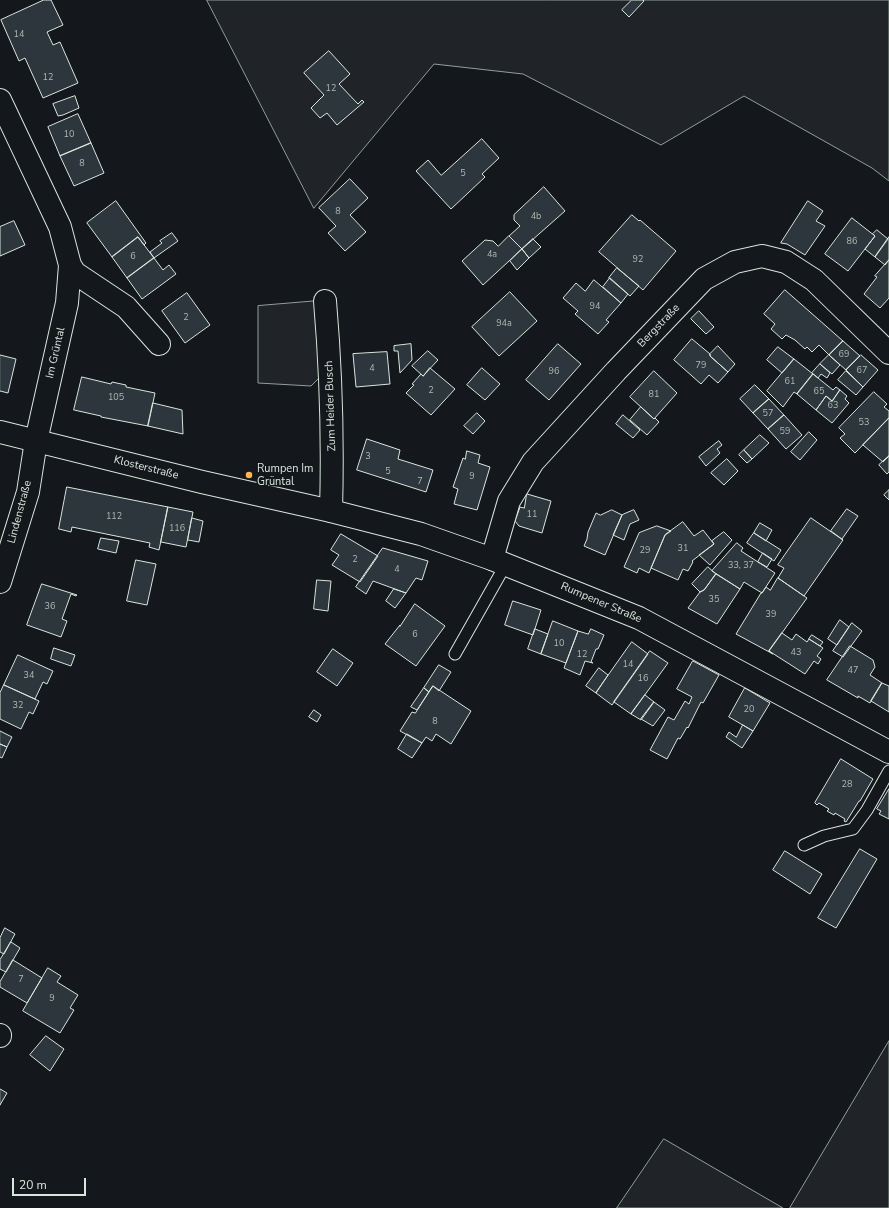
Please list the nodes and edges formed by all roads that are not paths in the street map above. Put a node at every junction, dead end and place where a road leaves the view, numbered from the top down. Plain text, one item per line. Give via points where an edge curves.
1 (0, 100) edge
2 (70, 264) junction
3 (325, 301) dead end
4 (159, 344) dead end
5 (889, 353) edge
6 (0, 432) edge
7 (36, 441) junction
8 (293, 503) joint
9 (331, 511) junction
10 (499, 562) junction
11 (0, 582) edge
12 (455, 654) dead end
13 (889, 752) edge
14 (889, 771) edge
15 (804, 844) dead end

1 - 2 street, Im Grüntal via 60,227
2 - 4 street, Im Grüntal via 75,273 126,307
2 - 7 street, Im Grüntal via 67,303
3 - 9 street, Zum Heider Busch via 331,382
5 - 10 street, Bergstraße via 814,280 786,262 762,256 735,262 704,279 532,462 509,501
6 - 7 street, Klosterstraße
7 - 8 street, Klosterstraße
7 - 11 street, Lindenstraße via 28,492
8 - 9 street, Rumpener Straße
9 - 10 street, Rumpener Straße via 421,534
10 - 12 lane
10 - 13 street, Rumpener Straße via 639,618
14 - 15 lane via 853,829

